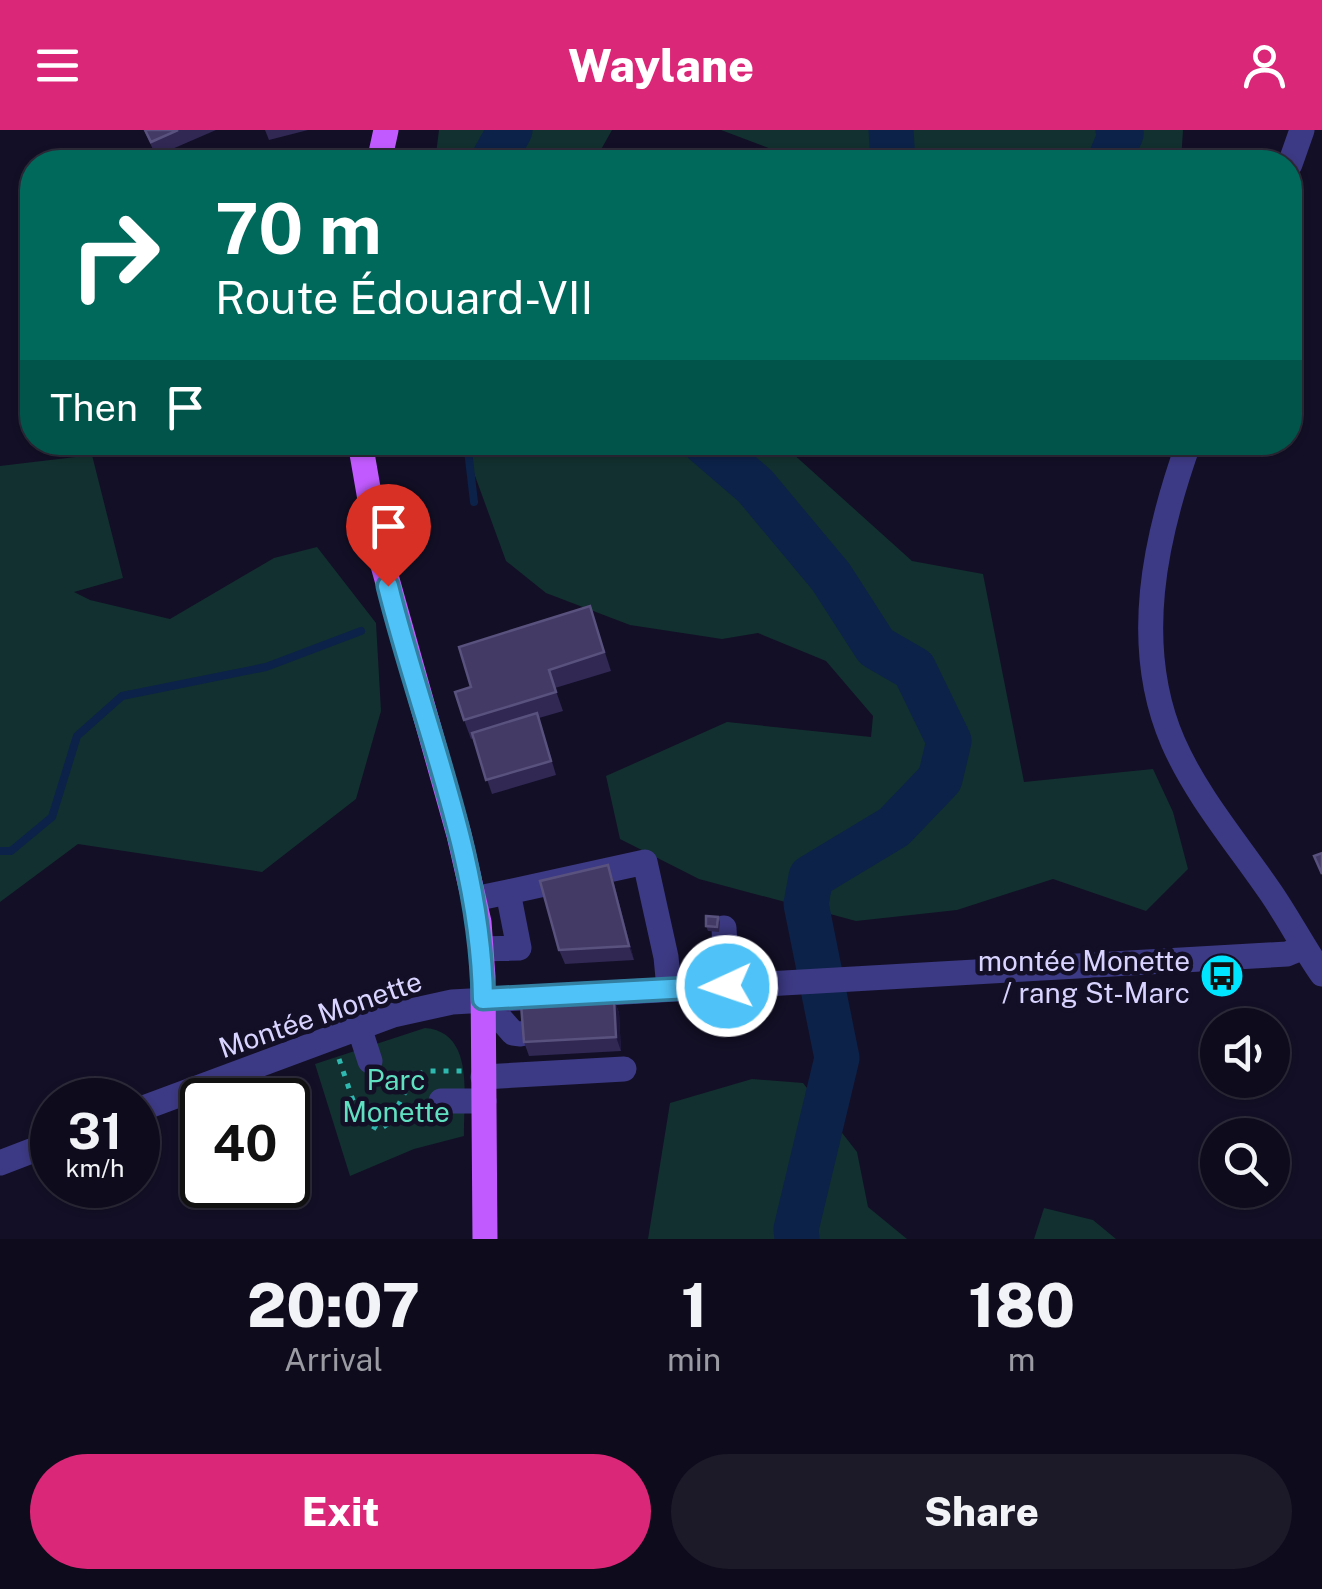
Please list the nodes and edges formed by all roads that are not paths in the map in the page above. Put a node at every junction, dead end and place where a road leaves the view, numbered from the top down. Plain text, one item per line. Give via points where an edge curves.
1 (362, 455) edge
2 (1184, 455) edge
3 (508, 892) junction
4 (474, 899) junction
5 (724, 928) dead end
6 (1304, 947) junction
7 (482, 948) junction
8 (1322, 974) edge
9 (727, 986) junction
10 (669, 988) junction
11 (483, 999) junction
12 (359, 1027) junction
13 (521, 1034) edge
14 (370, 1061) dead end
15 (624, 1069) dead end
16 (478, 1083) junction
17 (441, 1100) dead end
18 (160, 1102) edge
19 (30, 1151) edge
20 (0, 1163) edge
21 (485, 1239) edge

1 - 4 main road via 379,551
2 - 6 street via 1155,569 1152,642 1160,702 1180,756
3 - 4 street
3 - 7 street via 519,948
3 - 10 street via 645,862
4 - 7 main road
5 - 9 street
6 - 8 street
6 - 9 street, Montée Monette via 1287,954
7 - 11 main road
9 - 10 street, Montée Monette
10 - 11 street, Montée Monette
11 - 12 street, Montée Monette via 404,1011
11 - 13 street
11 - 16 main road
12 - 14 street
12 - 18 street, Montée Monette
15 - 16 street
16 - 17 street
16 - 21 main road
19 - 20 street

